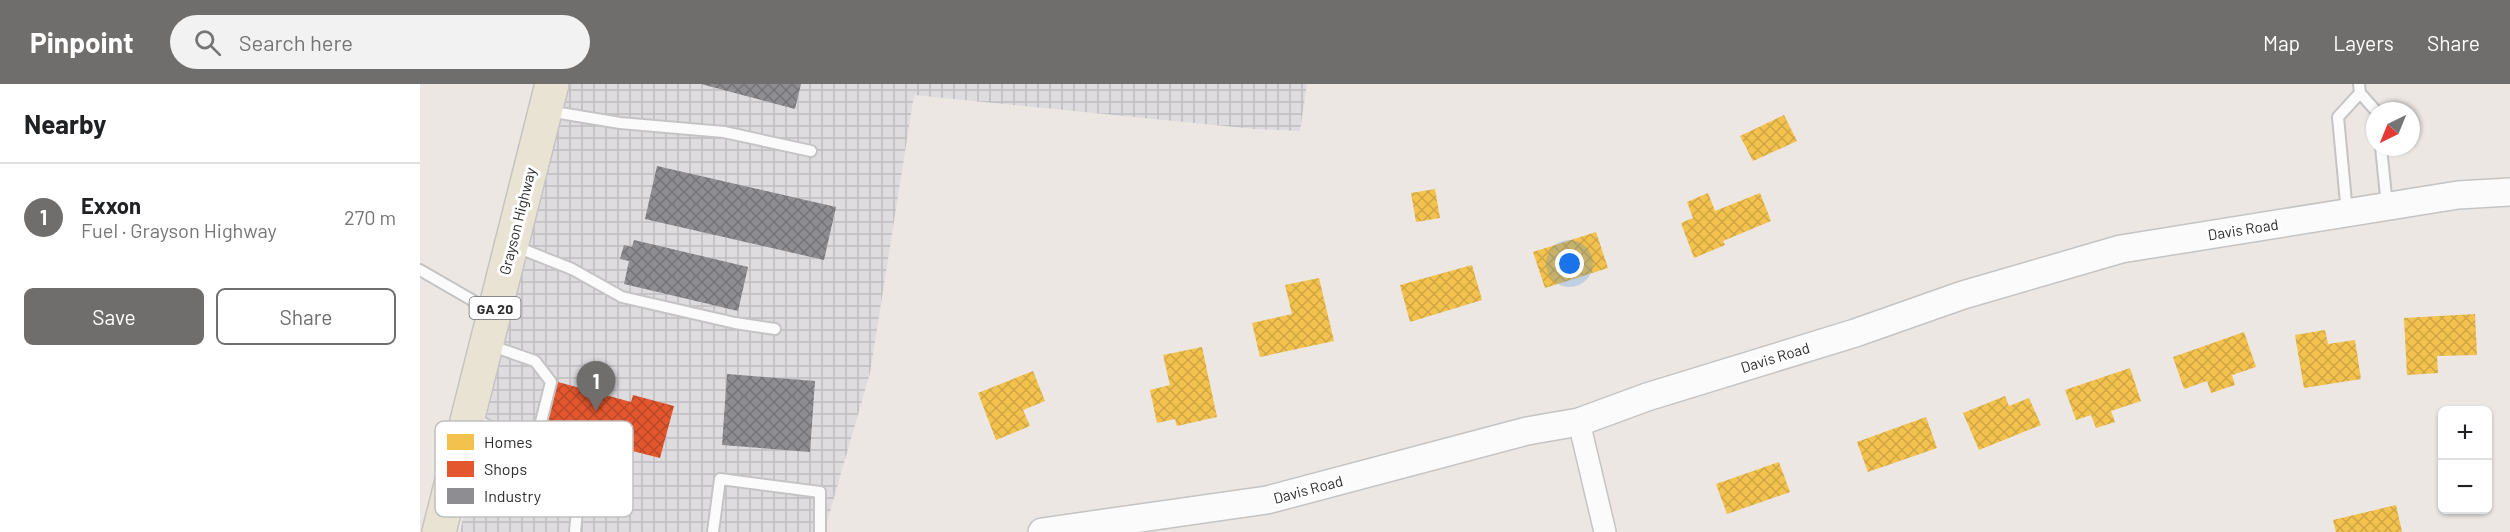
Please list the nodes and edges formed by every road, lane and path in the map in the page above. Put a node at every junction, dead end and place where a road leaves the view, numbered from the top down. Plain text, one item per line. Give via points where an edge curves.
1 (2360, 88) edge
2 (548, 97) edge
3 (2370, 102) edge
4 (811, 152) dead end
5 (2382, 156) edge
6 (2510, 192) edge
7 (2387, 206) junction
8 (2347, 213) junction
9 (511, 244) junction
10 (420, 270) edge
11 (494, 313) junction
12 (775, 329) dead end
13 (486, 344) junction
14 (468, 416) junction
15 (467, 421) edge
16 (479, 421) edge
17 (540, 421) edge
18 (1579, 422) junction
19 (443, 517) edge
20 (576, 517) edge
21 (439, 532) edge
22 (575, 532) edge
23 (713, 532) edge
24 (820, 532) edge
25 (1042, 532) edge
26 (1605, 532) edge

1 - 3 lane
1 - 8 lane via 2338,117
2 - 4 lane via 620,123 724,132
2 - 9 main road, Grayson Highway / GA 20
5 - 7 lane
6 - 7 street, Davis Road via 2457,195
7 - 8 street, Davis Road
8 - 18 street, Davis Road via 2121,249 1963,295
9 - 11 main road, Grayson Highway / GA 20
9 - 12 lane via 572,269 622,297
10 - 11 lane
11 - 13 main road, Grayson Highway / GA 20
13 - 14 main road, Grayson Highway / GA 20
13 - 17 lane via 535,361 551,382
14 - 15 main road, Grayson Highway / GA 20
14 - 16 lane
18 - 25 street, Davis Road via 1527,431 1267,500
18 - 26 street
19 - 21 main road, Grayson Highway / GA 20
20 - 22 lane
23 - 24 lane via 720,479 820,492

